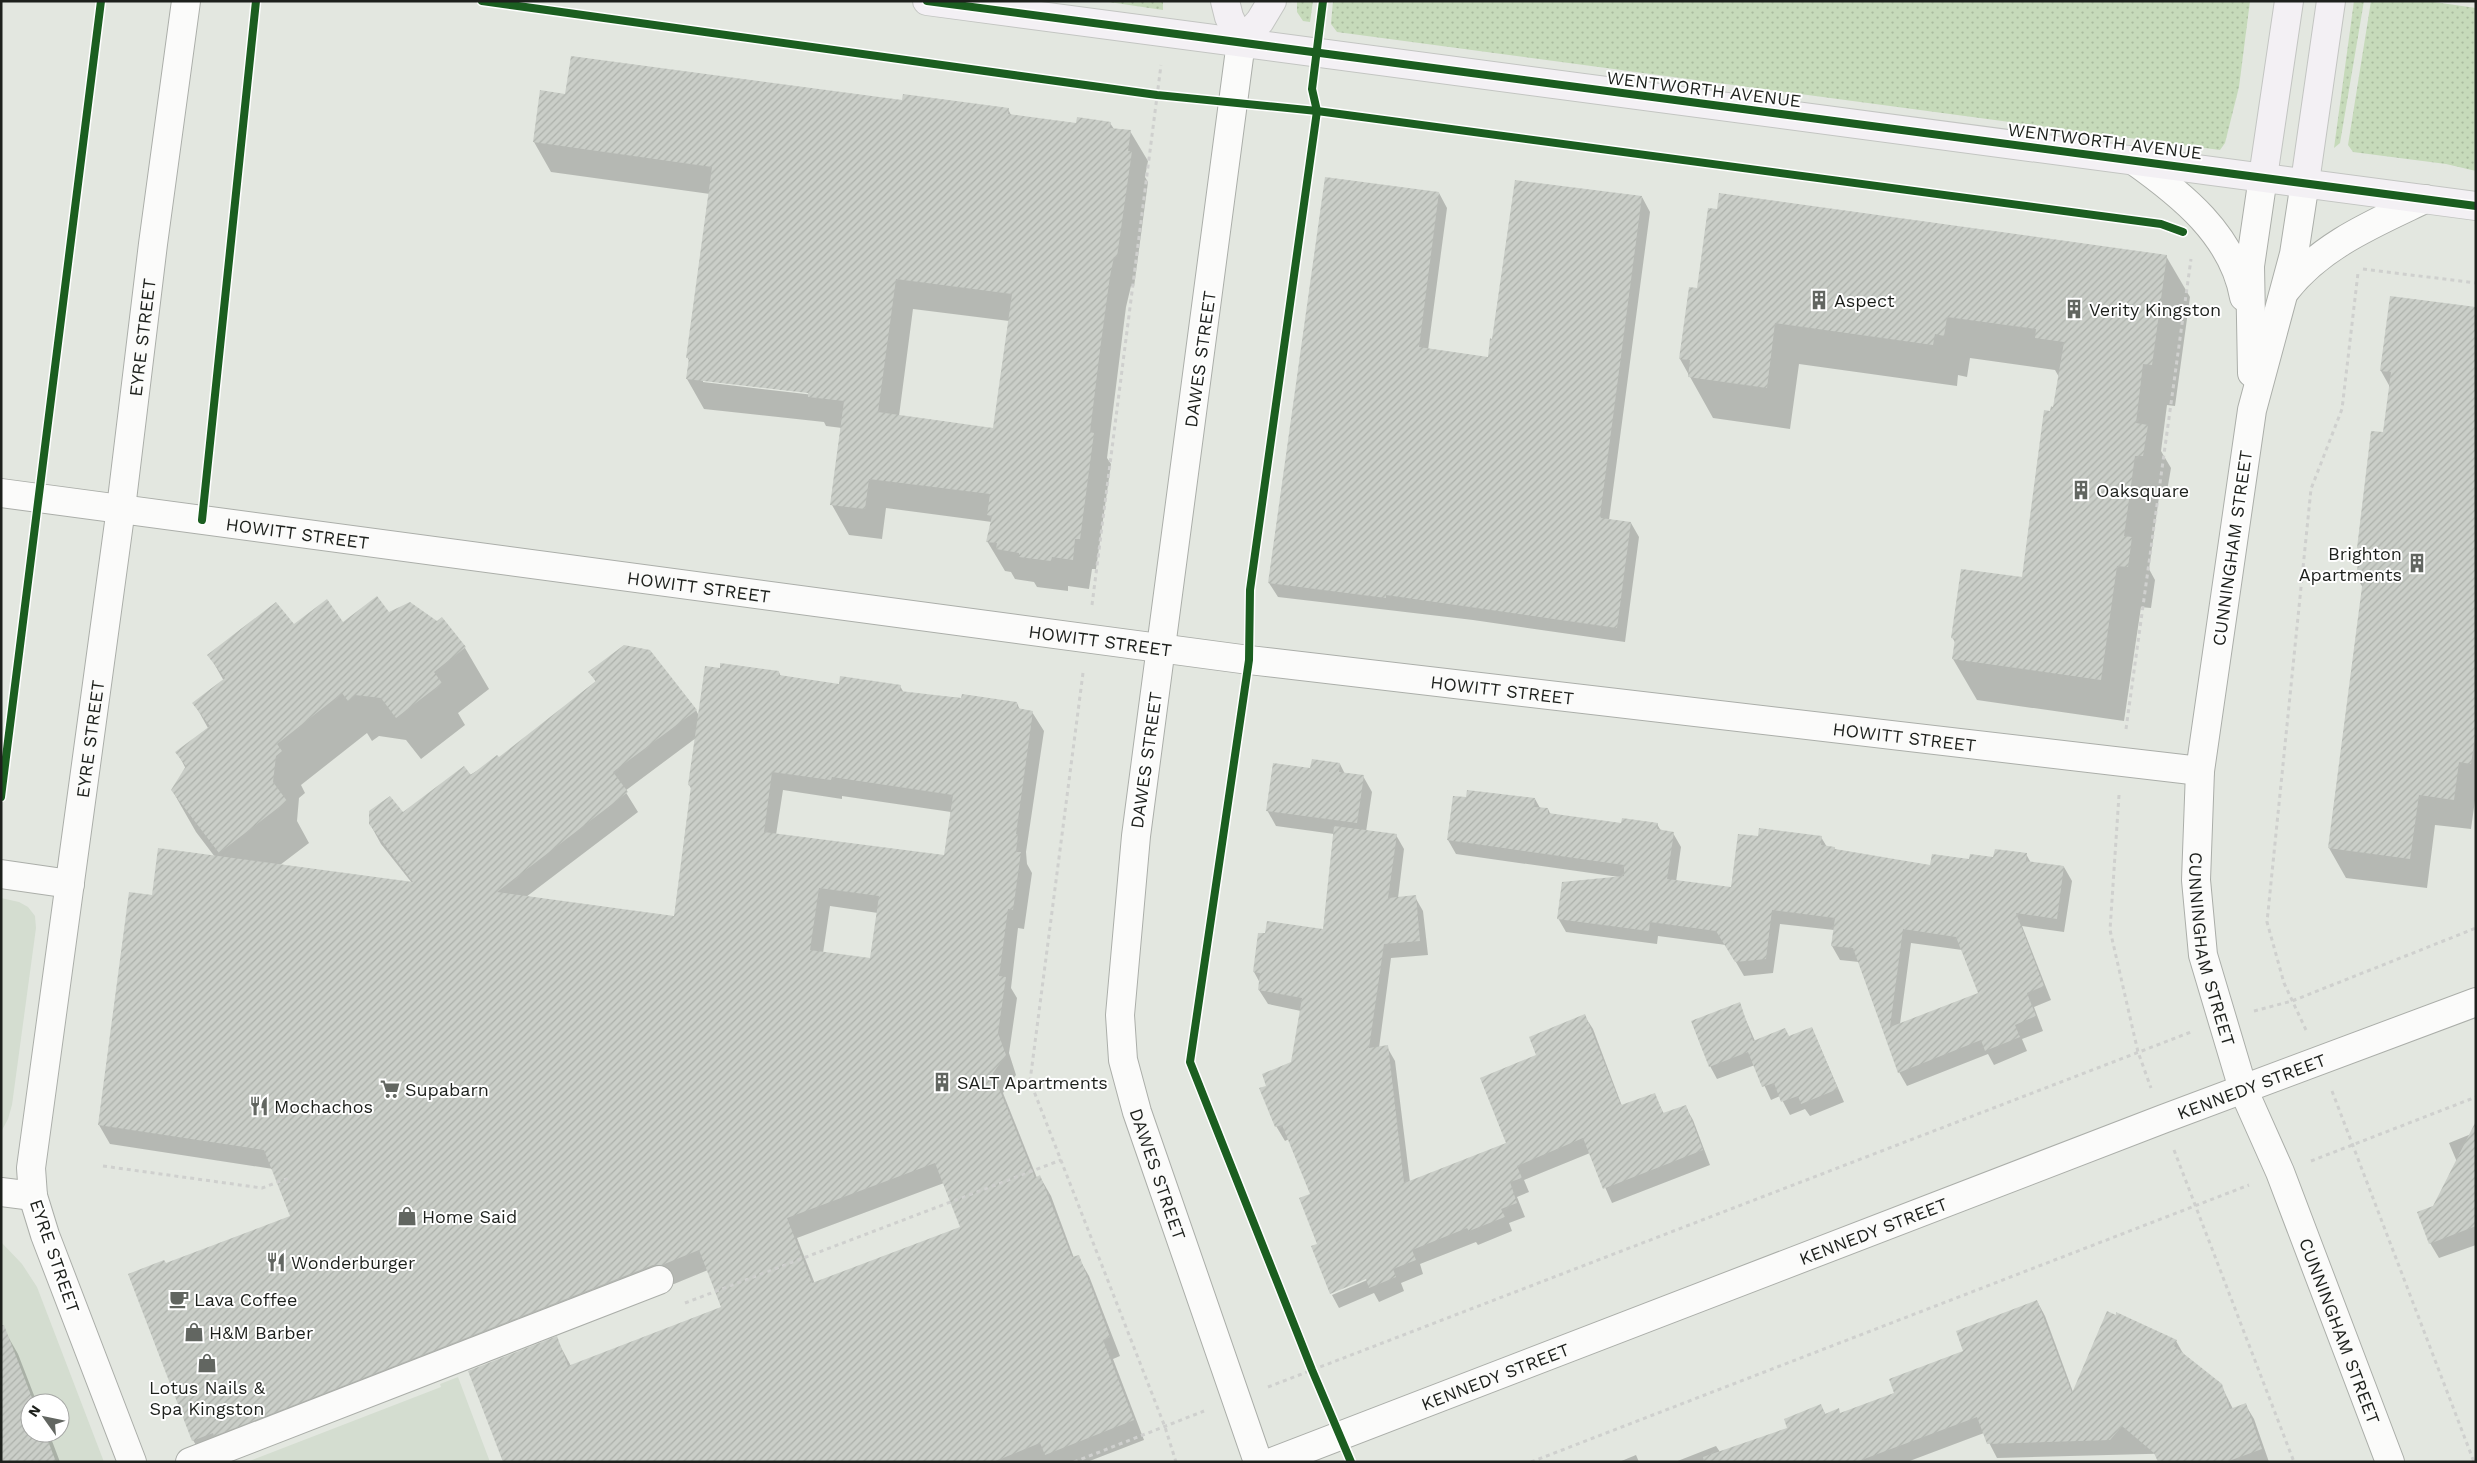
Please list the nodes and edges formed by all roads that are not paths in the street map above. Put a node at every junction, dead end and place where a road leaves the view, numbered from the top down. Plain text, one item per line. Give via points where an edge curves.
1 (186, 1) edge
2 (927, 1) edge
3 (1225, 1) edge
4 (1272, 1) edge
5 (2289, 1) edge
6 (2332, 1) edge
7 (1242, 42) junction
8 (2133, 160) junction
9 (2263, 177) junction
10 (2305, 182) junction
11 (2425, 199) junction
12 (2476, 206) edge
13 (2282, 295) junction
14 (2252, 333) junction
15 (2252, 410) junction
16 (1, 493) edge
17 (121, 508) junction
18 (1161, 648) junction
19 (2200, 771) junction
20 (1, 874) edge
21 (70, 884) junction
22 (2476, 1002) edge
23 (2243, 1089) junction
24 (1, 1192) edge
25 (33, 1196) junction
26 (659, 1280) dead end
27 (132, 1462) edge
28 (190, 1462) edge
29 (1258, 1462) edge
30 (1272, 1462) edge
31 (2390, 1462) edge

1 - 17 street, EYRE STREET
2 - 7 main road, WENTWORTH AVENUE
3 - 7 main road
4 - 7 main road
5 - 9 main road, CUNNINGHAM STREET
6 - 10 main road, CUNNINGHAM STREET
7 - 8 main road, WENTWORTH AVENUE
7 - 18 street, DAWES STREET
8 - 9 main road, WENTWORTH AVENUE
8 - 14 street, CUNNINGHAM STREET via 2179,194 2208,225 2237,272
9 - 10 main road, WENTWORTH AVENUE
9 - 14 street, CUNNINGHAM STREET via 2250,266
10 - 11 main road, WENTWORTH AVENUE
10 - 13 street, CUNNINGHAM STREET via 2294,254
11 - 12 main road, WENTWORTH AVENUE
11 - 13 street, CUNNINGHAM STREET via 2323,253
13 - 15 street, CUNNINGHAM STREET
14 - 15 street, CUNNINGHAM STREET
15 - 19 street, CUNNINGHAM STREET
16 - 17 street, HOWITT STREET
17 - 18 street, HOWITT STREET
17 - 21 street, EYRE STREET
18 - 19 street, HOWITT STREET
18 - 29 street, DAWES STREET via 1136,836 1120,1015 1123,1060 1137,1112
19 - 23 street, CUNNINGHAM STREET via 2196,880 2202,955
20 - 21 street
21 - 25 street, EYRE STREET via 33,1152
22 - 23 street, KENNEDY STREET
23 - 30 street, KENNEDY STREET
23 - 31 street, CUNNINGHAM STREET via 2280,1172
24 - 25 street
25 - 27 street, EYRE STREET
26 - 28 street

